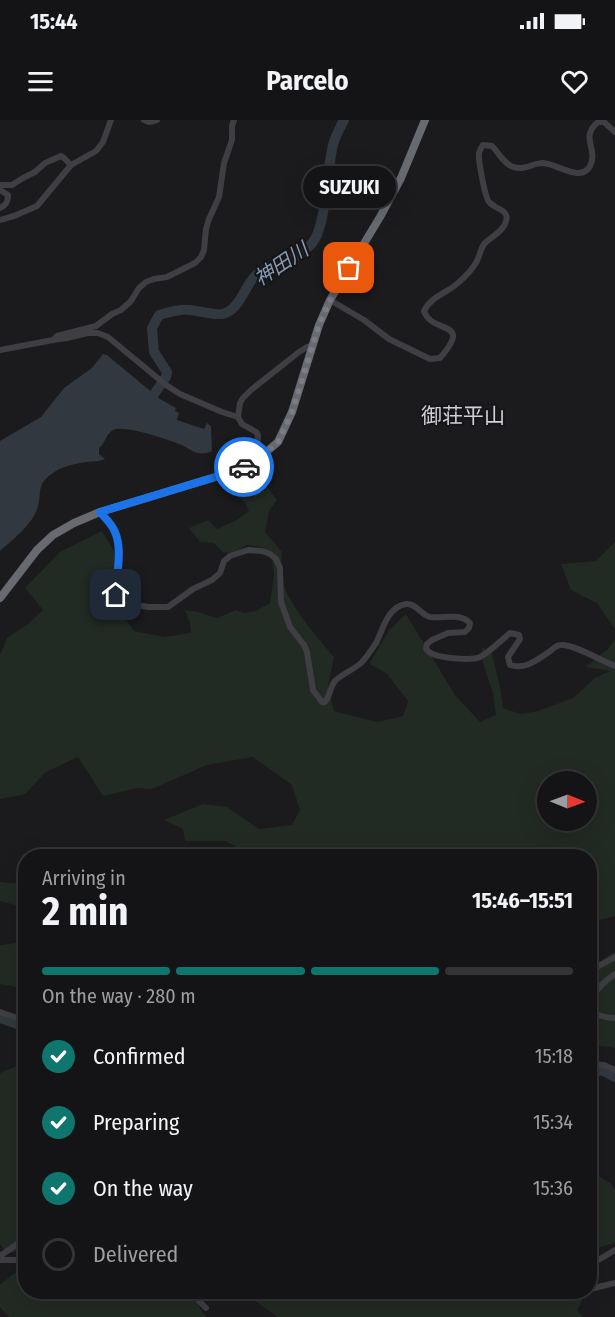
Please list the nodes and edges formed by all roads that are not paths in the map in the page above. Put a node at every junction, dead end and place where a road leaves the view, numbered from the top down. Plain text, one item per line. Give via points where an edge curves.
1 (111, 120) edge
2 (144, 120) edge
3 (157, 120) edge
4 (234, 120) edge
5 (425, 120) edge
6 (615, 132) edge
7 (71, 165) junction
8 (0, 185) edge
9 (0, 190) edge
10 (0, 208) edge
11 (0, 220) edge
12 (330, 300) junction
13 (52, 340) junction
14 (312, 346) junction
15 (0, 350) edge
16 (238, 417) junction
17 (259, 458) junction
18 (100, 512) junction
19 (0, 598) edge
20 (615, 666) edge
21 (615, 957) edge
22 (597, 967) edge
23 (615, 974) edge
24 (597, 991) edge
25 (0, 1012) edge
26 (597, 1015) edge
27 (615, 1018) edge
28 (18, 1019) edge
29 (597, 1064) edge
30 (615, 1070) edge
31 (18, 1244) edge
32 (615, 1250) edge
33 (0, 1258) edge
34 (18, 1259) edge
35 (597, 1261) edge
36 (615, 1283) edge
37 (597, 1287) edge
38 (199, 1299) edge
39 (206, 1308) dead end

1 - 7 street via 96,151
2 - 3 street
4 - 13 street via 219,197 209,219 201,257 167,277 146,282 126,306 96,326
5 - 12 highway via 386,207
6 - 12 street via 604,122 594,125 589,133 592,162 582,173 542,163 513,167 492,146 483,145 479,159 485,192 489,203 505,212 507,220 483,246 476,264 459,282 429,302 424,311 428,319 453,334 440,358 430,359 389,339
7 - 8 street via 60,156 12,185
7 - 11 street via 37,206
9 - 10 street via 8,195 8,200
12 - 14 highway
13 - 15 street
13 - 16 street via 88,333 108,337 166,385
14 - 16 street via 251,390 240,403
14 - 17 highway via 292,412 278,442
16 - 17 street via 258,435
17 - 18 highway via 232,472
18 - 19 highway via 53,535
18 - 20 street via 118,542 116,595 125,603 168,607 212,580 230,556 248,550 262,550 276,559 281,602 290,627 307,652 313,690 322,702 328,699 337,679 362,662 392,612 405,604 428,616 462,616 470,623 465,632 448,633 427,644 433,655 478,658 510,633 516,633 520,639 508,657 514,667 532,663 559,645
21 - 22 street
23 - 24 street
25 - 28 street
26 - 27 street
29 - 30 street
31 - 33 street
32 - 35 street
33 - 34 street
36 - 37 street
38 - 39 street

